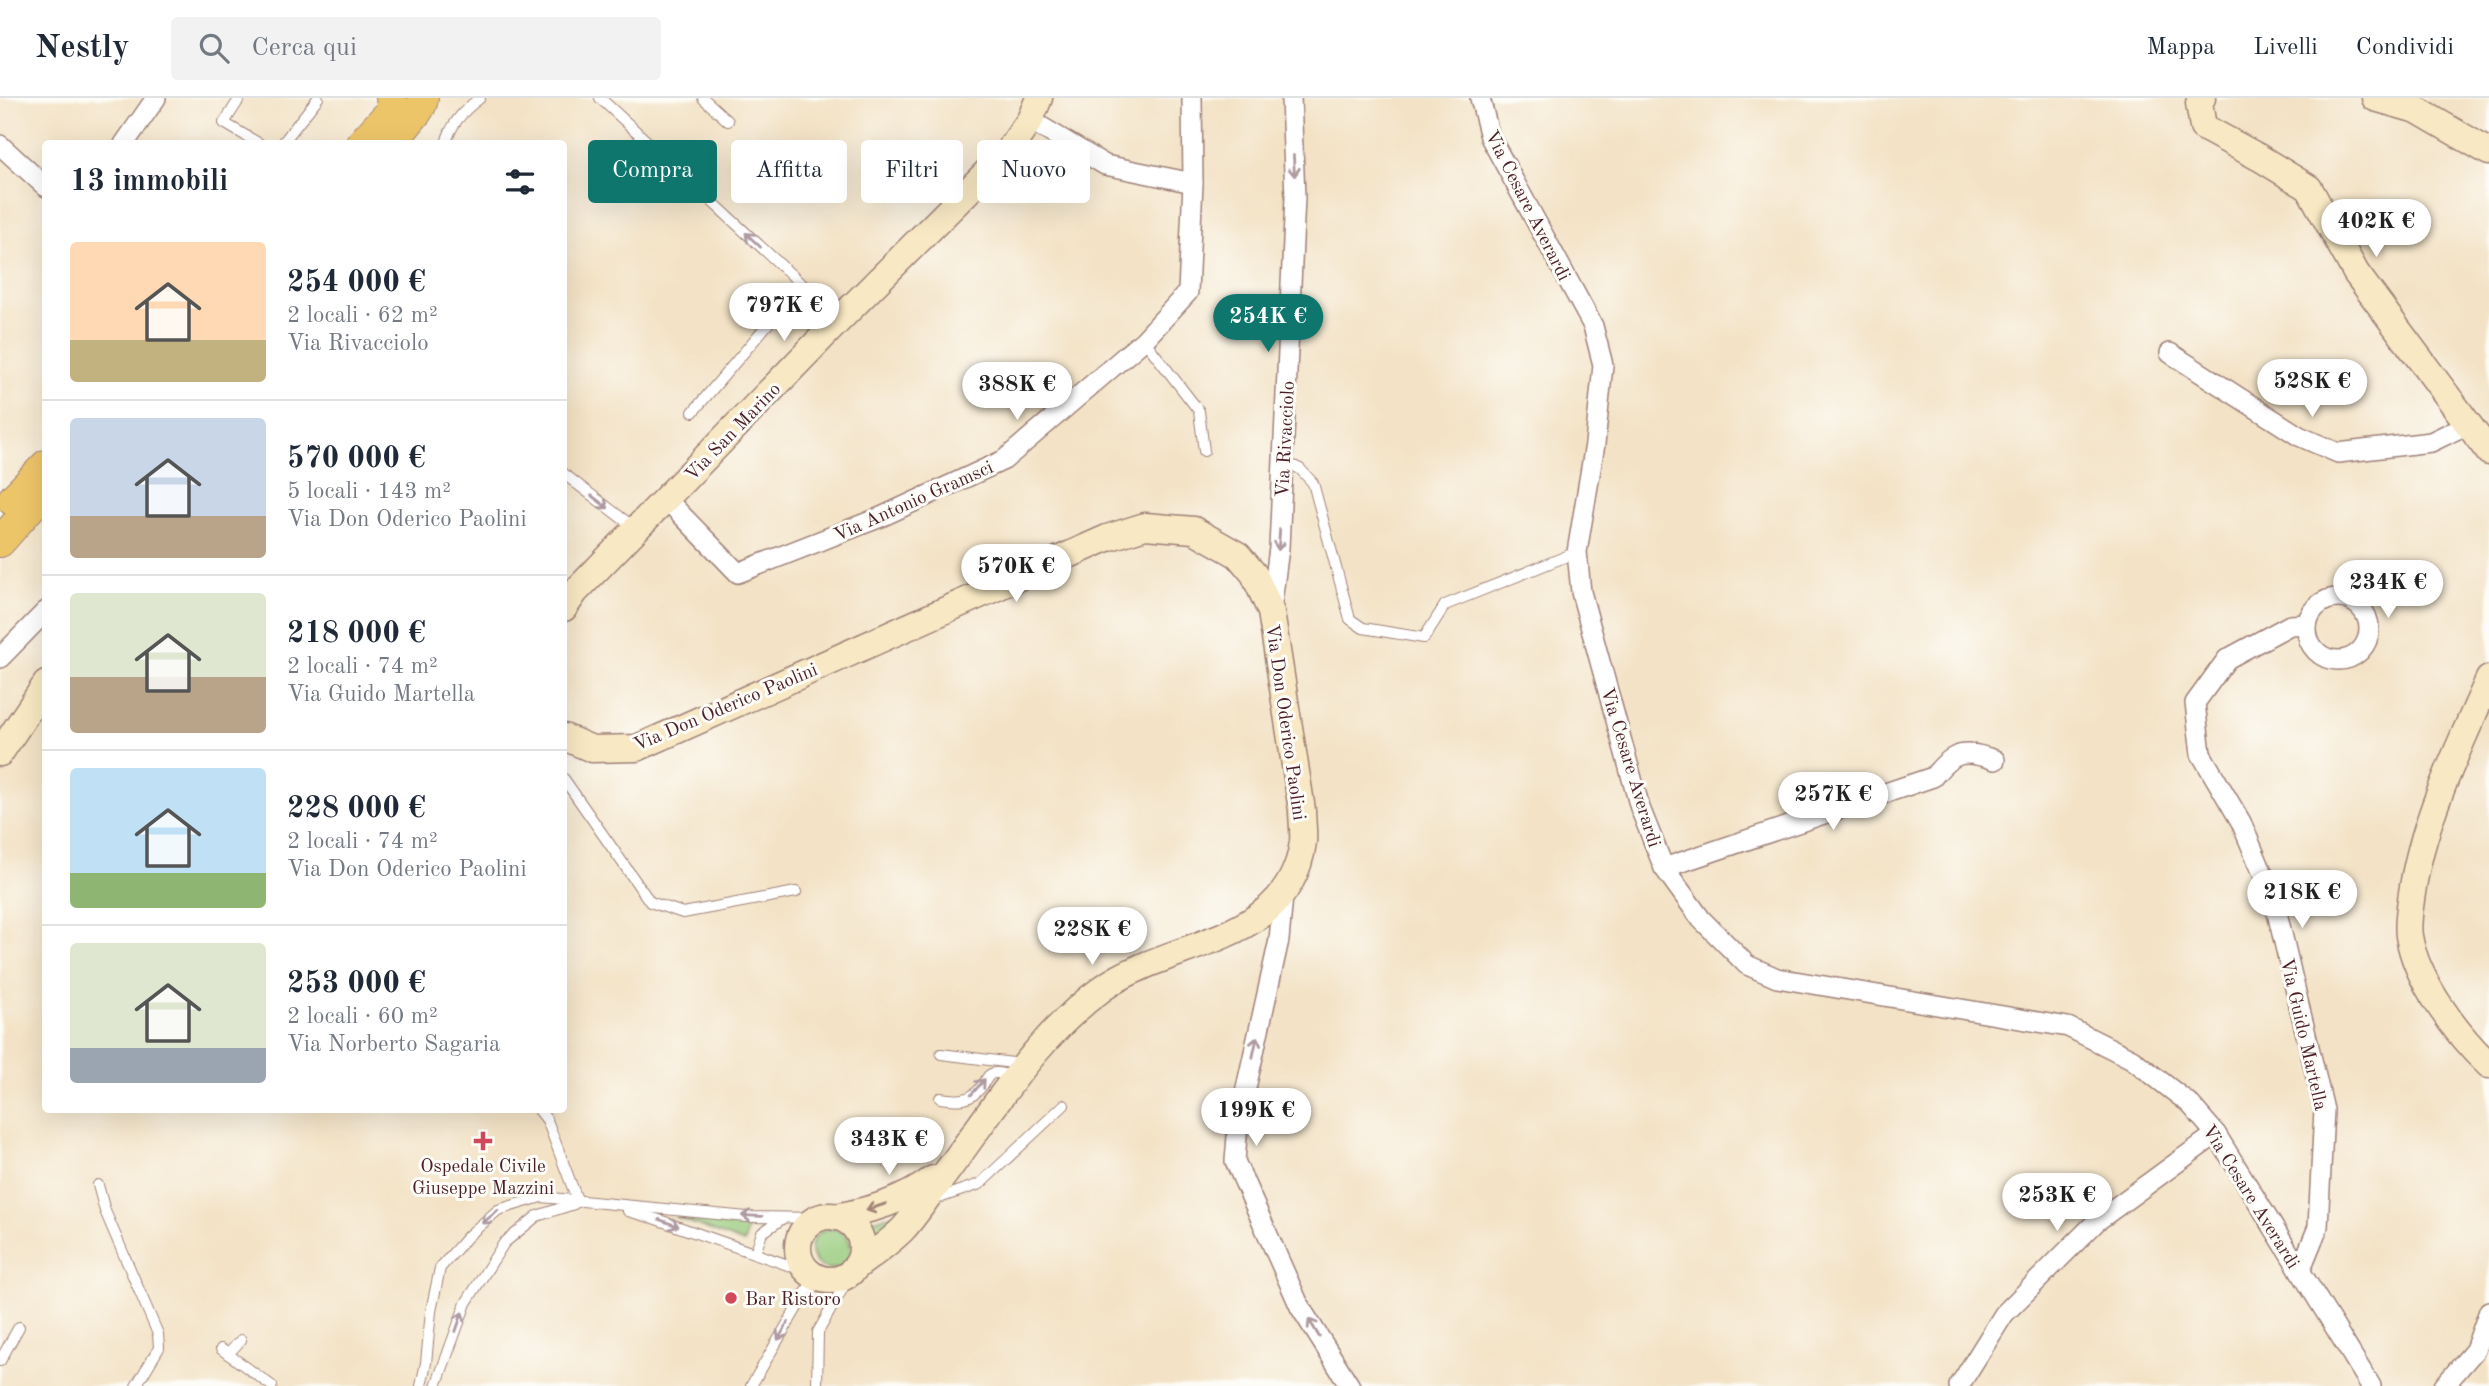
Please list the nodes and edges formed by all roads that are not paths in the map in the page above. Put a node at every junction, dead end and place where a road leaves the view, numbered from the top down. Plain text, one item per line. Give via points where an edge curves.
1 (156, 98) edge
2 (240, 98) edge
3 (318, 98) edge
4 (480, 98) edge
5 (600, 98) edge
6 (703, 98) edge
7 (1192, 98) edge
8 (1291, 98) edge
9 (1480, 98) edge
10 (2202, 98) edge
11 (2375, 98) edge
12 (407, 102) edge
13 (1035, 109) edge
14 (728, 121) dead end
15 (127, 140) edge
16 (254, 140) edge
17 (285, 140) edge
18 (365, 140) edge
19 (393, 140) edge
20 (447, 140) edge
21 (0, 145) edge
22 (2489, 152) edge
23 (42, 183) edge
24 (1193, 183) junction
25 (802, 284) junction
26 (839, 320) junction
27 (1144, 340) junction
28 (2170, 353) dead end
29 (693, 412) dead end
30 (2468, 424) junction
31 (1204, 451) dead end
32 (2489, 452) edge
33 (1283, 461) junction
34 (42, 469) edge
35 (567, 476) edge
36 (42, 495) edge
37 (667, 500) junction
38 (0, 514) edge
39 (637, 530) junction
40 (0, 542) edge
41 (1577, 552) junction
42 (567, 604) edge
43 (1271, 612) junction
44 (42, 615) edge
45 (2306, 624) dead end
46 (0, 658) edge
47 (2489, 679) edge
48 (42, 690) edge
49 (567, 738) edge
50 (0, 753) edge
51 (1995, 760) dead end
52 (567, 783) edge
53 (1664, 868) junction
54 (796, 892) dead end
55 (1283, 896) junction
56 (941, 1054) dead end
57 (2489, 1065) edge
58 (1020, 1071) junction
59 (940, 1098) dead end
60 (1064, 1105) dead end
61 (540, 1113) edge
62 (2216, 1134) junction
63 (954, 1163) junction
64 (98, 1185) dead end
65 (578, 1202) junction
66 (923, 1203) junction
67 (604, 1204) junction
68 (783, 1217) junction
69 (828, 1218) junction
70 (755, 1253) junction
71 (853, 1269) junction
72 (2300, 1271) junction
73 (812, 1274) junction
74 (2489, 1311) edge
75 (19, 1327) dead end
76 (240, 1340) dead end
77 (0, 1361) edge
78 (136, 1386) edge
79 (272, 1386) edge
80 (421, 1386) edge
81 (436, 1386) edge
82 (751, 1386) edge
83 (817, 1386) edge
84 (1350, 1386) edge
85 (1959, 1386) edge
86 (2371, 1386) edge
87 (2444, 1386) edge

1 - 15 street
2 - 16 lane via 225,123
3 - 17 lane
4 - 20 lane via 466,109
25 -> 5 lane
6 - 14 lane
7 - 24 street, Via Antonio Gramsci
8 -> 33 street, Via Rivacciolo via 1295,198
9 - 41 street, Via Cesare Averardi via 1490,137 1592,326 1603,365
10 - 30 street via 2203,127 2309,188 2356,273
11 - 22 street via 2417,110
12 - 18 main road
12 - 19 main road
13 - 24 street via 1105,165
13 - 26 street, Via San Marino via 1009,150
21 - 23 street
24 - 27 street, Via Antonio Gramsci via 1188,292
25 - 26 lane
25 - 29 lane
26 - 37 street, Via San Marino
27 - 31 lane via 1199,411
27 - 37 street, Via Antonio Gramsci via 1004,460 881,517 738,573
28 - 30 street via 2300,436 2338,453 2431,442
30 - 32 street
33 - 41 lane via 1300,468 1313,483 1350,619 1363,628 1424,638 1445,605
33 -> 43 street, Via Rivacciolo
34 - 38 main road
35 -> 39 lane
36 - 40 main road
37 - 39 street, Via San Marino
39 - 42 street, Via San Marino
41 - 53 street, Via Cesare Averardi via 1581,592 1636,794
43 - 49 street, Via Don Oderico Paolini via 1254,574 1238,555 1194,530 1145,526 1107,538 637,748 592,749
43 - 55 street, Via Don Oderico Paolini via 1302,810 1299,860
44 - 46 street
45 - 72 street, Via Guido Martella via 2290,625 2227,659 2195,702 2201,754 2242,821 2274,900 2324,1110 2318,1227
47 - 57 street via 2435,807 2416,865 2409,935 2424,979 2443,1012
48 - 50 street
51 - 53 street via 1962,754 1941,766 1933,777
52 - 54 lane via 650,902 683,913
53 - 62 street, Via Cesare Averardi via 1701,919 1747,965 1777,978 2068,1027 2132,1059 2190,1104
55 - 58 street, Via Don Oderico Paolini via 1236,930 1105,987 1064,1021
84 -> 55 street via 1300,1307 1235,1161 1238,1124 1279,940
56 - 58 lane
59 -> 58 lane via 963,1100 974,1095 989,1074
58 - 63 street, Via Don Oderico Paolini
60 - 66 lane via 980,1184
61 - 65 lane
62 - 72 street, Via Cesare Averardi
62 - 85 street via 2097,1222 2004,1314
63 - 66 street
63 -> 69 street via 916,1192
64 - 78 lane via 158,1334 159,1348
65 - 67 lane
65 -> 80 lane via 541,1197 498,1210 440,1268
81 -> 65 lane via 466,1303 503,1243 537,1216
66 - 71 street via 903,1229
68 -> 67 lane
67 -> 70 lane
68 - 69 lane
68 - 70 lane via 762,1233
69 - 71 street via 853,1226 862,1253
69 - 73 street via 810,1223 799,1242 802,1263
70 - 73 lane
71 - 73 street via 836,1280
71 - 83 lane via 818,1332
72 - 86 street, Via Cesare Averardi
73 -> 82 lane
74 - 87 street via 2475,1350
75 - 77 lane
76 - 79 lane via 224,1352

